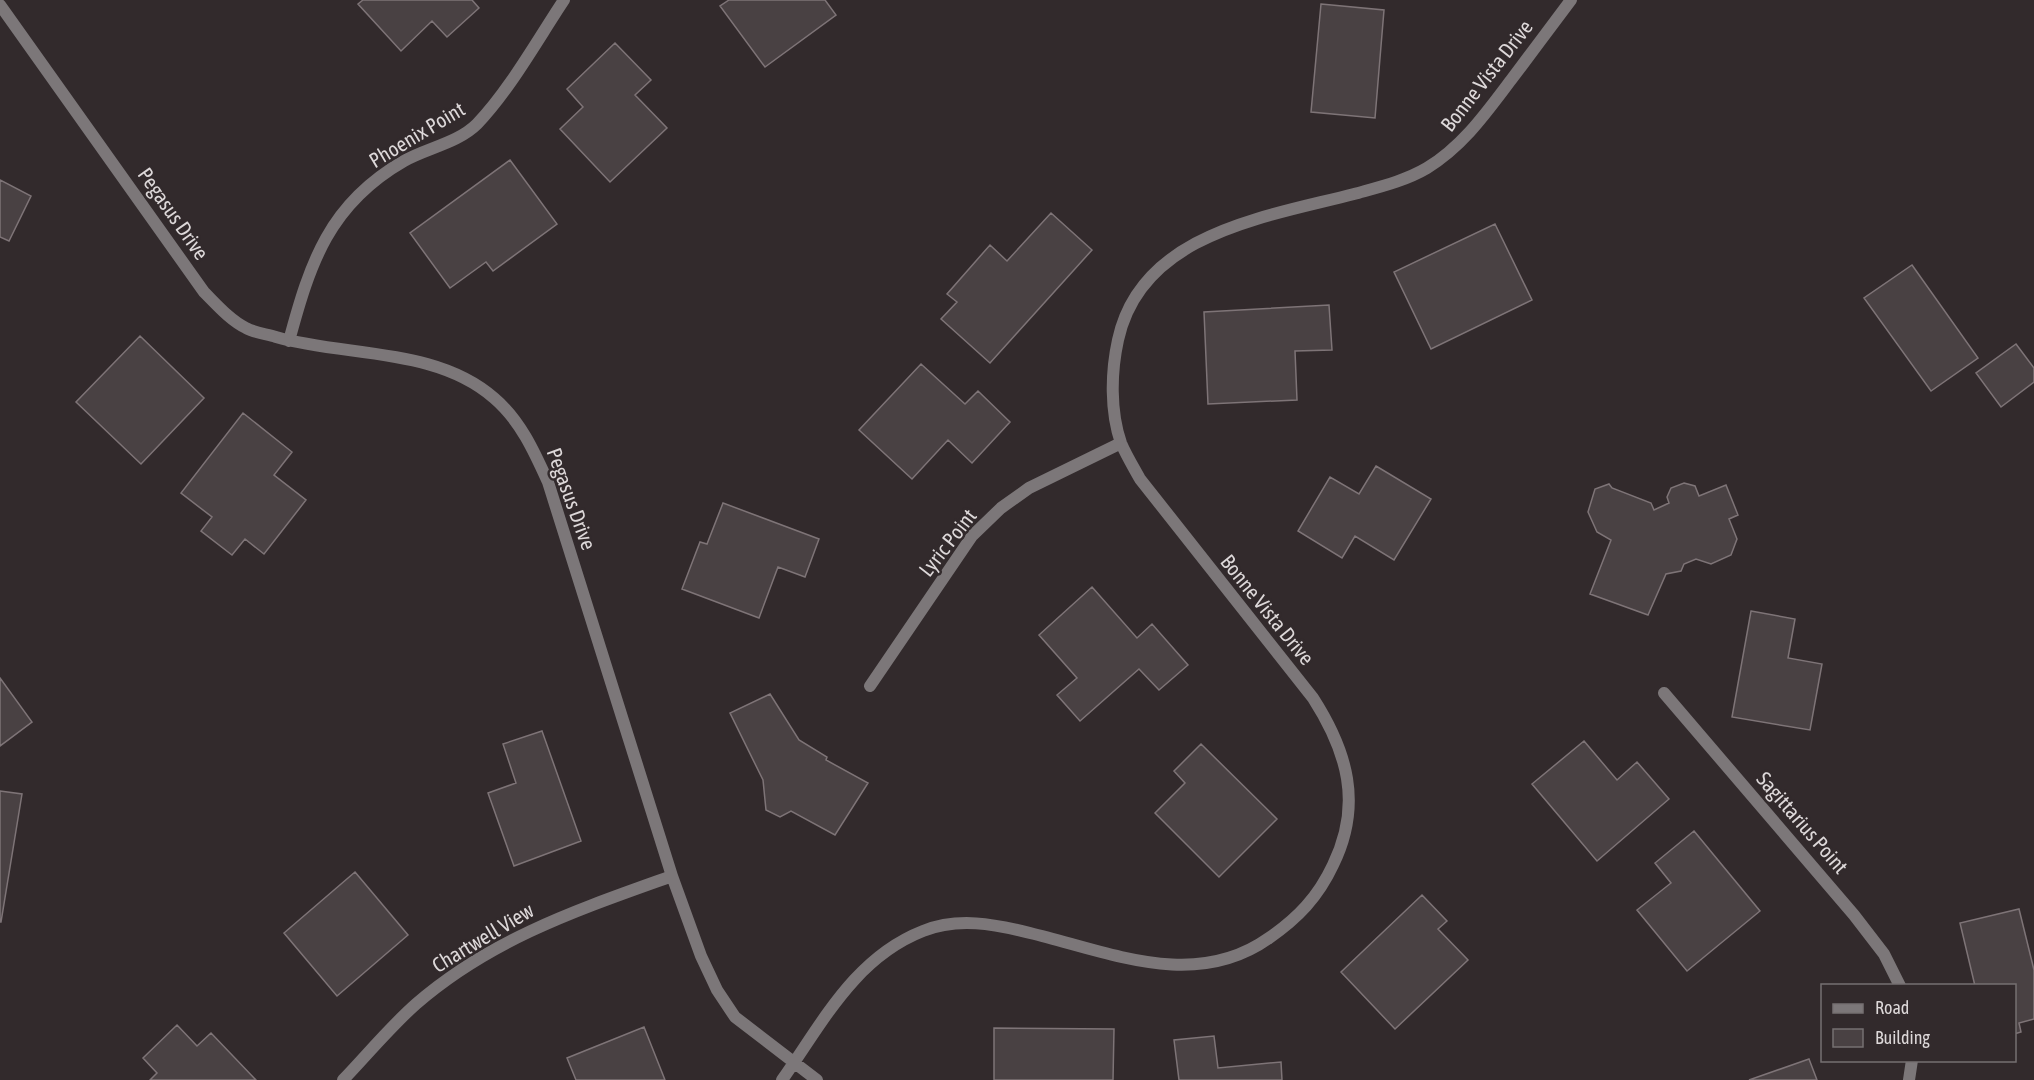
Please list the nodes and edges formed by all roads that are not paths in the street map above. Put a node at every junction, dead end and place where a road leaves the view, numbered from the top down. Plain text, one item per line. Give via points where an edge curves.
1 (564, 0) edge
2 (1571, 0) edge
3 (0, 5) edge
4 (289, 341) junction
5 (1121, 443) junction
6 (870, 686) dead end
7 (1664, 693) dead end
8 (672, 876) junction
9 (1899, 984) edge
10 (1912, 1062) edge
11 (794, 1064) junction
12 (343, 1080) edge
13 (782, 1080) edge
14 (817, 1080) edge
15 (1909, 1080) edge

1 - 4 street, Phoenix Point via 476,126 404,162 348,206 323,238
2 - 5 street, Bonne Vista Drive via 1474,128 1425,169 1391,184 1227,228 1197,241 1165,263 1139,291 1121,324 1112,364
3 - 4 street, Pegasus Drive via 204,292 246,328
4 - 8 street, Pegasus Drive via 444,370 473,383 512,417 530,443 548,482
5 - 6 street, Lyric Point via 1029,488 972,536
5 - 11 street, Bonne Vista Drive via 1146,488 1313,698 1332,728 1344,759 1349,794 1343,837 1321,890 1294,921 1258,946 1220,963 1180,967 1143,961 992,923 956,923 923,931 890,948 858,974 832,1004
7 - 9 street, Sagittarius Point via 1854,915 1884,954
8 - 11 street, Pegasus Drive via 700,956 717,990 735,1017
8 - 12 street, Chartwell View via 550,920 506,942 416,1005
10 - 15 street
11 - 13 street, Bonne Vista Drive
11 - 14 street, Pegasus Drive

